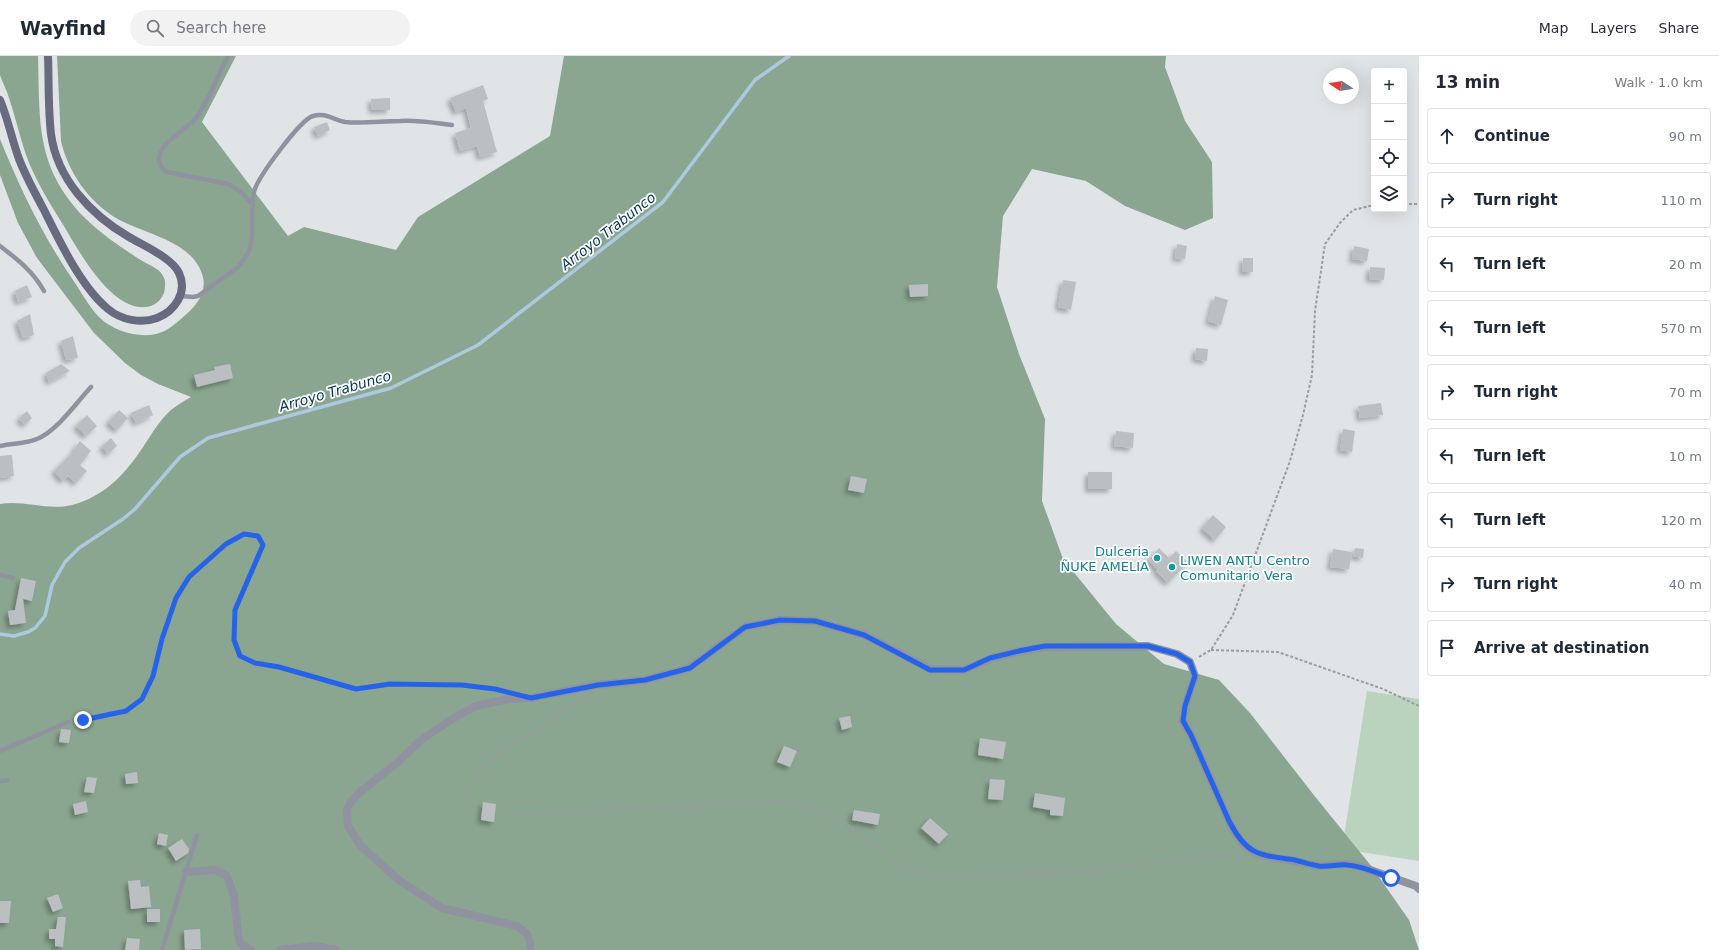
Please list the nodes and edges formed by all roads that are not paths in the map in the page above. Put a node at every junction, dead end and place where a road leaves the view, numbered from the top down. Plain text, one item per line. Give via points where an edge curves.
1 (48, 56) edge
2 (228, 56) edge
3 (0, 100) edge
4 (452, 125) dead end
5 (253, 205) junction
6 (0, 246) edge
7 (44, 291) dead end
8 (180, 296) junction
9 (91, 387) dead end
10 (0, 446) edge
11 (0, 576) edge
12 (13, 578) dead end
13 (68, 722) road end
14 (0, 751) edge
15 (7, 780) dead end
16 (0, 781) edge
17 (197, 835) dead end
18 (186, 872) junction
19 (1419, 889) edge
20 (162, 950) edge
21 (251, 950) edge
22 (280, 950) edge
23 (336, 950) edge
24 (530, 950) edge

1 - 8 street via 51,133 56,155 65,174 77,193 105,220 174,265 182,280
2 - 5 lane via 199,114 162,148 160,165 167,172 228,184
3 - 8 street via 27,177 72,261 102,303 122,317 139,321 164,315 171,310
4 - 5 lane via 417,121 341,121 320,114 310,117 300,125 260,179 254,191
5 - 8 lane via 253,239 244,261 198,296
6 - 7 lane via 34,275
9 - 10 lane via 43,436 36,440
11 - 12 lane
13 - 14 lane
15 - 16 lane
17 - 18 lane
18 - 20 lane
18 - 21 street via 216,870 227,876 234,896 239,940
19 - 24 street via 1362,867 1346,864 1319,866 1258,854 1245,846 1236,834 1183,721 1195,676 1190,662 1177,654 1148,646 1045,646 990,658 964,670 930,670 864,635 815,621 780,620 745,627 690,668 645,680 598,685 476,706 421,740 351,802 347,810 348,826 360,845 400,881 442,908 517,926 527,934
22 - 23 street via 315,946

